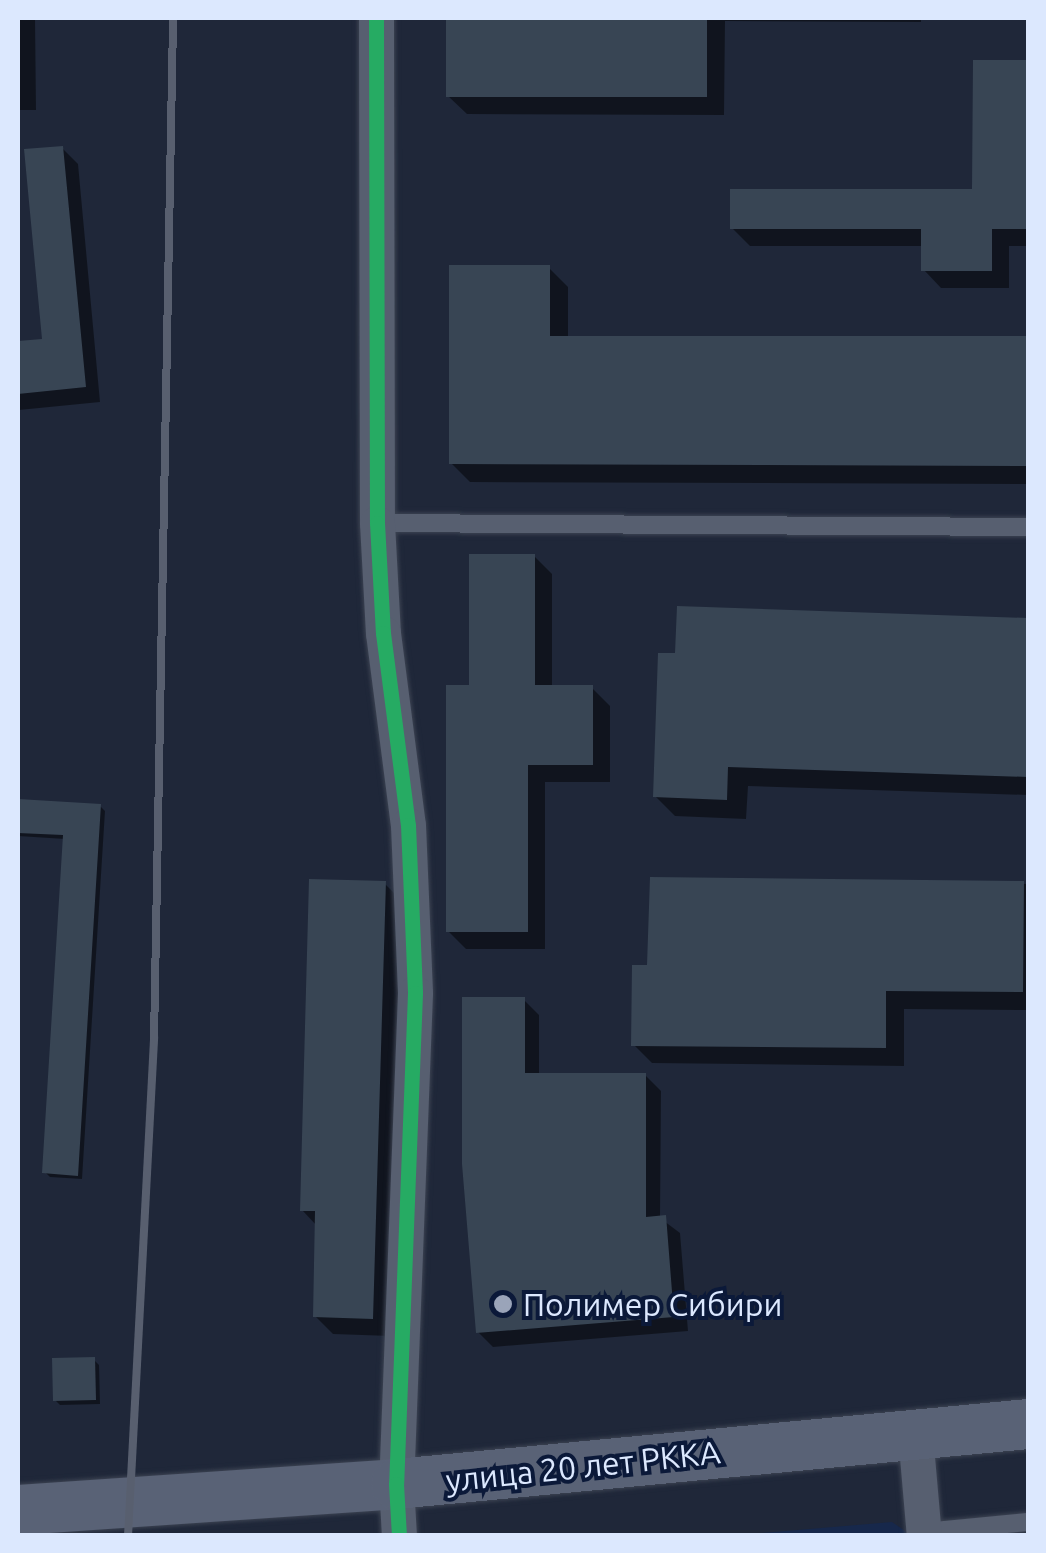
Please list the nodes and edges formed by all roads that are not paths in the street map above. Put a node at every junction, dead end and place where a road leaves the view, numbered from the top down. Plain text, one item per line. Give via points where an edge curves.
1 (376, 18) edge
2 (376, 523) junction
3 (1028, 527) edge
4 (1028, 1424) edge
5 (915, 1434) junction
6 (396, 1484) junction
7 (18, 1510) edge
8 (1028, 1522) edge
9 (988, 1531) edge
10 (924, 1534) edge
11 (398, 1536) edge

1 - 2 street
2 - 3 lane
2 - 6 street via 408,825 416,993
4 - 5 main road, улица 20 лет РККА
5 - 6 main road, улица 20 лет РККА
5 - 10 street
6 - 7 main road, улица 20 лет РККА
6 - 11 street
8 - 9 lane
9 - 10 lane

